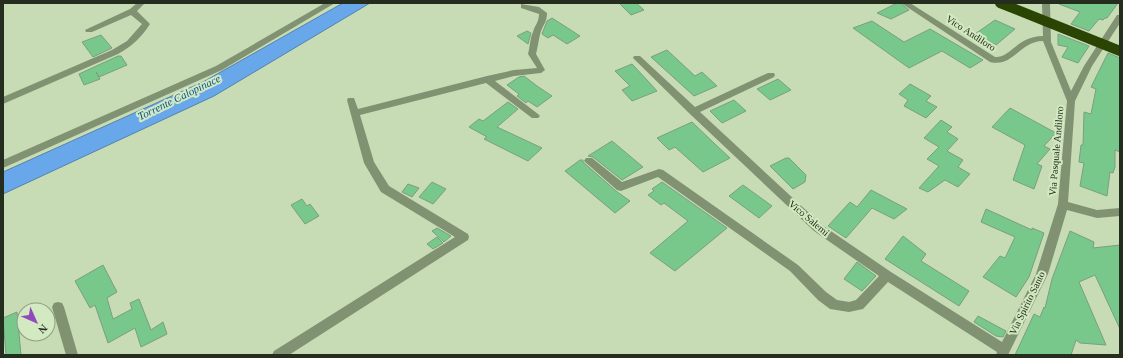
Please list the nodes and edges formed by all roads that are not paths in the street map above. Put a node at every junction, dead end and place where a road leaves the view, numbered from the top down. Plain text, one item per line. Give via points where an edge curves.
1 (331, 3) edge
2 (905, 3) edge
3 (1000, 3) edge
4 (1019, 3) edge
5 (1046, 3) edge
6 (136, 6) edge
7 (524, 6) dead end
8 (1120, 17) edge
9 (89, 30) dead end
10 (1047, 39) junction
11 (1120, 42) edge
12 (1120, 51) edge
13 (637, 58) dead end
14 (771, 75) dead end
15 (487, 79) junction
16 (351, 100) dead end
17 (3, 101) edge
18 (1071, 101) junction
19 (693, 112) junction
20 (355, 113) junction
21 (535, 116) dead end
22 (589, 161) dead end
23 (3, 164) edge
24 (1063, 204) junction
25 (1120, 212) edge
26 (887, 275) junction
27 (58, 306) dead end
28 (1003, 353) edge
29 (72, 355) edge
30 (278, 355) edge

1 - 23 street via 219,68
2 - 10 street, Vico Andiloro via 993,60 1005,60 1028,41
3 - 12 highway, bridge
4 - 11 highway
5 - 10 street
6 - 9 street
6 - 17 street via 134,14 146,24 130,42 114,52
7 - 15 street via 543,14 532,54 540,70
8 - 18 street, Via Pasquale Andiloro via 1088,66
10 - 18 street
13 - 19 street, Vico Salemi
14 - 19 street
15 - 20 street
15 - 21 street
16 - 20 street
18 - 24 street, Via Pasquale Andiloro
19 - 26 street, Vico Salemi via 818,228
20 - 30 street via 369,163 385,190 464,237
22 - 26 street via 621,187 659,173 794,268 834,305 849,308 859,305
24 - 25 street via 1090,214 1110,215
24 - 28 street, Via Spirito Santo via 1042,274
26 - 28 street, Vico Salemi
27 - 29 street

